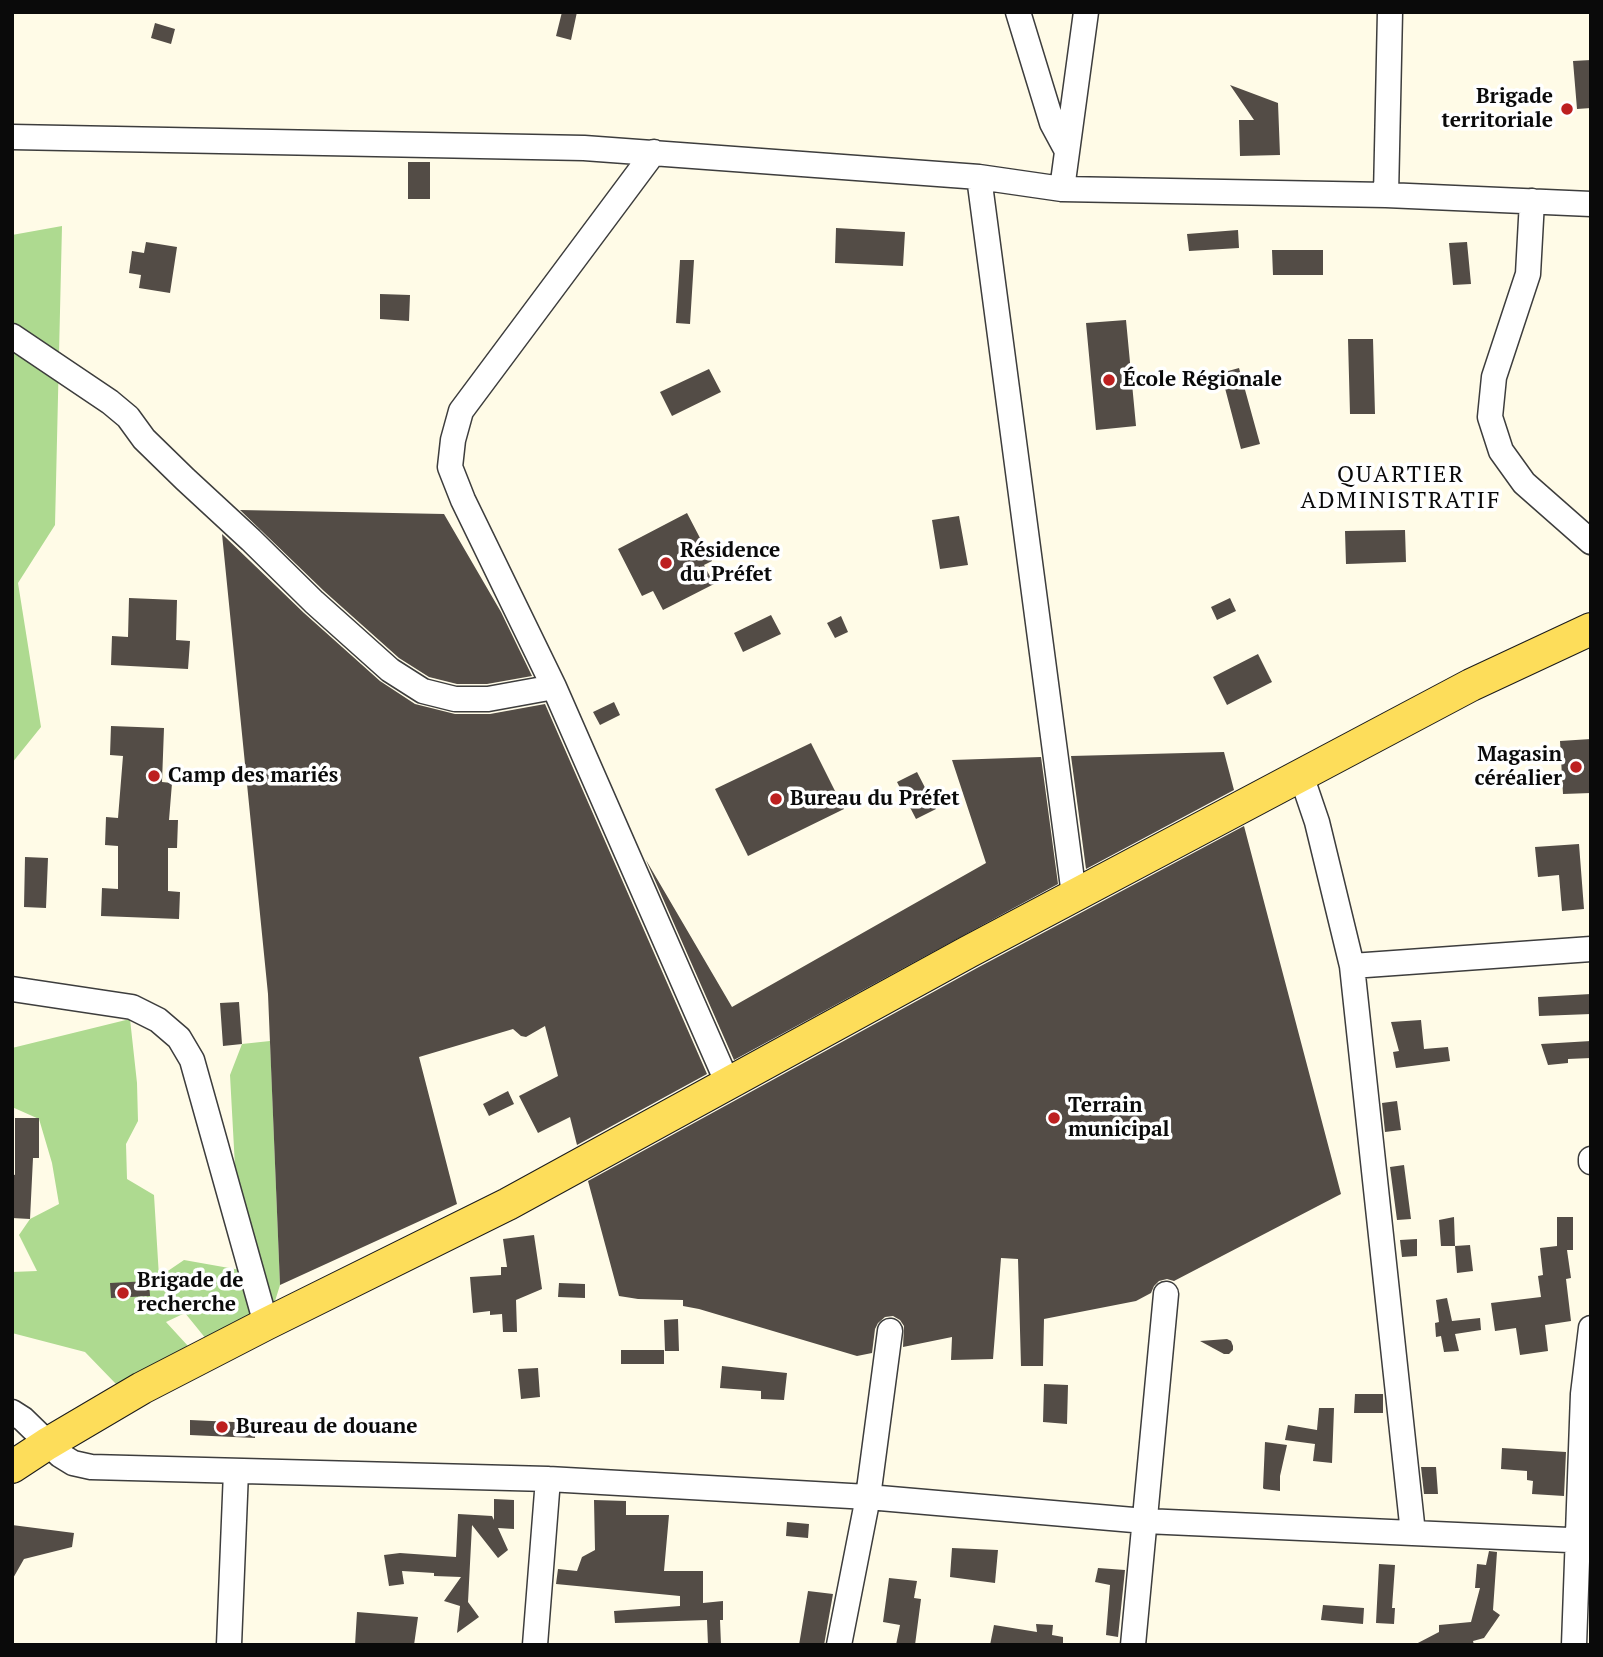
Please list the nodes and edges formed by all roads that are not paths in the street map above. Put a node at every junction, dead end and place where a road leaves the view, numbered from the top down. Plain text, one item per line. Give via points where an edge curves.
1 (1018, 12) edge
2 (1086, 12) edge
3 (1390, 12) edge
4 (12, 137) edge
5 (1066, 149) junction
6 (654, 152) junction
7 (979, 177) junction
8 (1062, 188) junction
9 (1386, 195) junction
10 (1532, 201) junction
11 (1591, 204) edge
12 (12, 336) edge
13 (1591, 542) edge
14 (1591, 629) edge
15 (554, 687) junction
16 (1301, 775) junction
17 (1074, 895) junction
18 (1591, 949) edge
19 (1352, 966) junction
20 (12, 989) edge
21 (728, 1084) junction
22 (1166, 1294) dead end
23 (266, 1324) junction
24 (1591, 1328) edge
25 (890, 1331) dead end
26 (12, 1412) edge
27 (47, 1444) junction
28 (12, 1467) edge
29 (236, 1471) junction
30 (548, 1479) junction
31 (868, 1497) junction
32 (1144, 1521) junction
33 (1413, 1533) junction
34 (1584, 1541) edge
35 (229, 1645) edge
36 (535, 1645) edge
37 (839, 1645) edge
38 (1133, 1645) edge
39 (1574, 1645) edge

1 - 5 street via 1052,122
2 - 5 street
3 - 9 street
4 - 6 street
5 - 8 street
6 - 7 street
6 - 15 street via 461,411 453,440 450,467 463,500
7 - 8 street
7 - 17 street
8 - 9 street
9 - 10 street
10 - 11 street
10 - 13 street via 1528,274 1494,377 1490,418 1501,451 1524,483
12 - 15 street via 128,417 184,479 390,670 423,691 455,699 488,699
14 - 16 main road via 1471,685
15 - 21 street
16 - 17 main road
16 - 19 street
17 - 21 main road
18 - 19 street
19 - 33 street
20 - 23 street via 132,1007 179,1038 192,1060
21 - 23 main road via 508,1204
22 - 32 street
23 - 27 main road
24 - 34 street via 1583,1394
25 - 31 street
26 - 27 street
27 - 28 main road
27 - 29 street via 73,1463 91,1467
29 - 30 street
29 - 35 street
30 - 31 street
30 - 36 street
31 - 32 street
31 - 37 street
32 - 33 street
32 - 38 street
33 - 34 street
34 - 39 street

